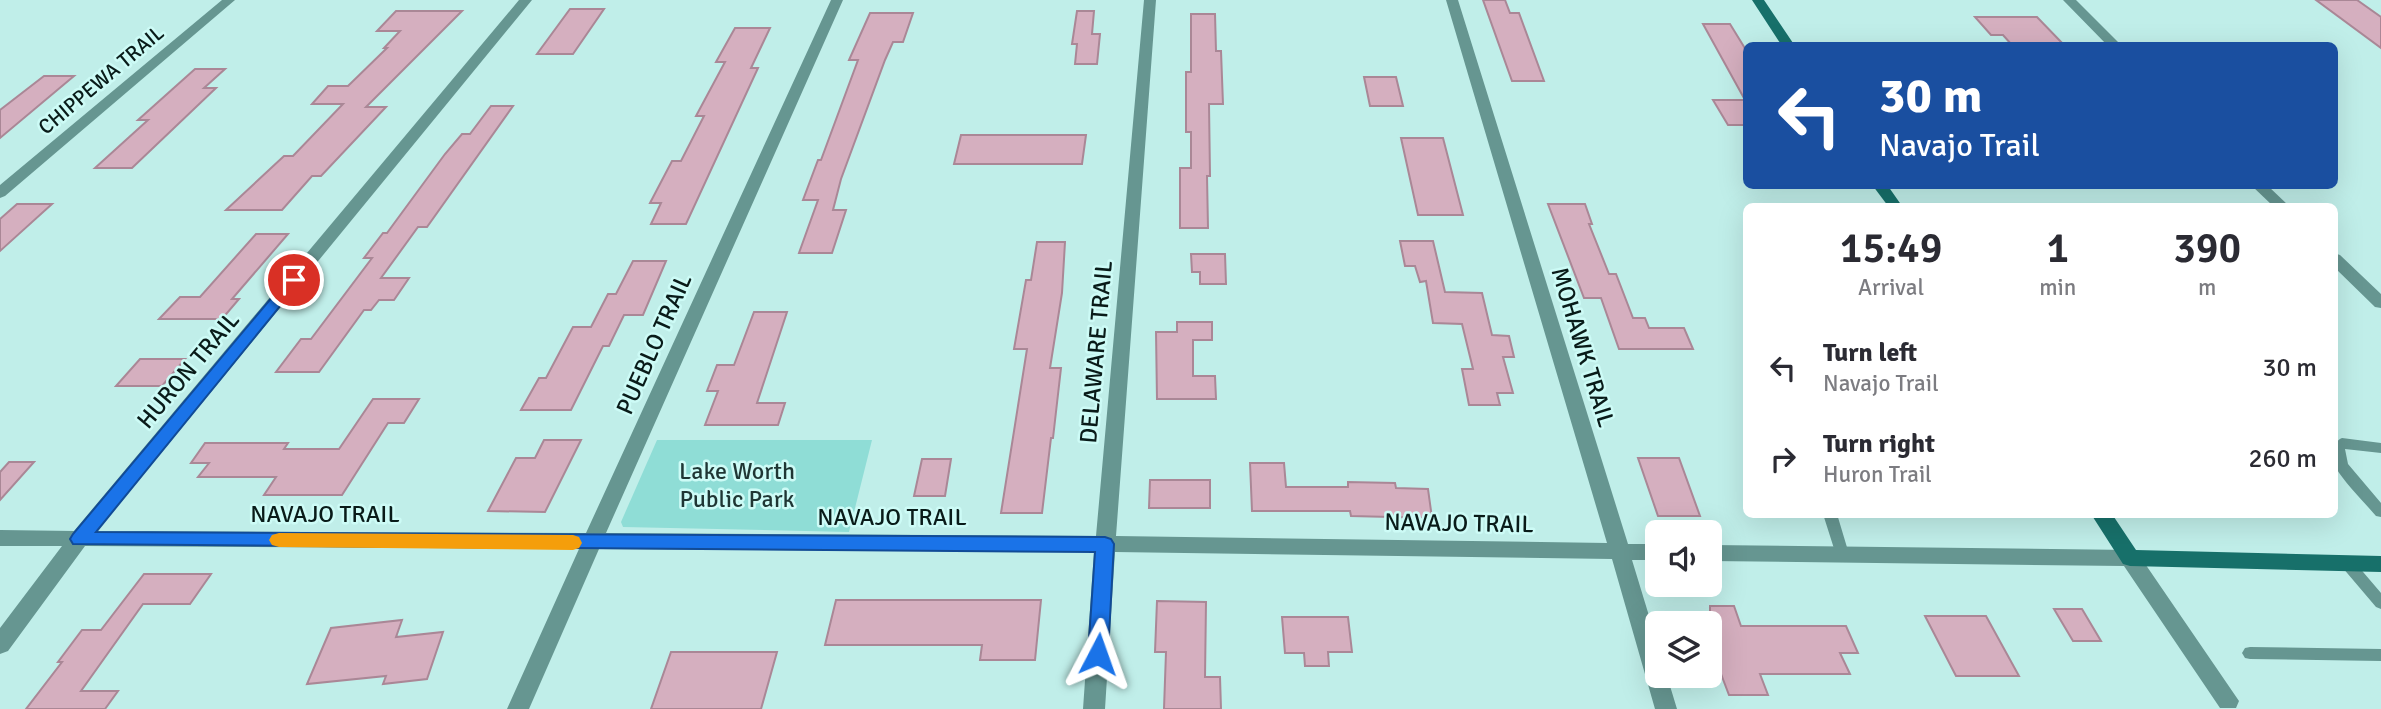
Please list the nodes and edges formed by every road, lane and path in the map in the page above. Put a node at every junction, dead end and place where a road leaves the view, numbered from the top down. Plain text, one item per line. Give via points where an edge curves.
1 (229, 0) edge
2 (526, 0) edge
3 (837, 0) edge
4 (1150, 0) edge
5 (1452, 0) edge
6 (1758, 0) edge
7 (2069, 0) edge
8 (1786, 42) edge
9 (2112, 42) edge
10 (2263, 189) edge
11 (0, 192) edge
12 (2278, 203) edge
13 (2338, 262) edge
14 (2381, 303) edge
15 (2381, 448) edge
16 (2381, 512) edge
17 (1831, 518) edge
18 (2104, 518) edge
19 (0, 538) edge
20 (79, 539) junction
21 (593, 543) junction
22 (1105, 544) junction
23 (1619, 552) junction
24 (1645, 552) edge
25 (1722, 553) edge
26 (1842, 554) junction
27 (2130, 558) junction
28 (2347, 563) junction
29 (2381, 564) edge
30 (2381, 603) edge
31 (0, 645) edge
32 (2250, 653) dead end
33 (2381, 655) edge
34 (2228, 701) dead end
35 (518, 709) edge
36 (1094, 709) edge
37 (1666, 709) edge

1 - 11 street, CHIPPEWA TRAIL
2 - 20 street, HURON TRAIL
3 - 21 street, PUEBLO TRAIL
4 - 22 street, DELAWARE TRAIL
5 - 23 street, MOHAWK TRAIL
6 - 8 street
7 - 9 street
10 - 12 street
13 - 14 street
15 - 16 lane via 2343,443 2338,449 2342,466
17 - 26 lane
18 - 27 street
19 - 20 street, NAVAJO TRAIL
20 - 21 street, NAVAJO TRAIL
20 - 31 street, HURON TRAIL
21 - 22 street, NAVAJO TRAIL
21 - 35 street, PUEBLO TRAIL
22 - 23 street, NAVAJO TRAIL
22 - 36 street, DELAWARE TRAIL
23 - 24 street, NAVAJO TRAIL
23 - 37 street, MOHAWK TRAIL
25 - 26 street
26 - 27 street
27 - 28 street
27 - 34 street
28 - 29 street
28 - 30 lane
32 - 33 lane

